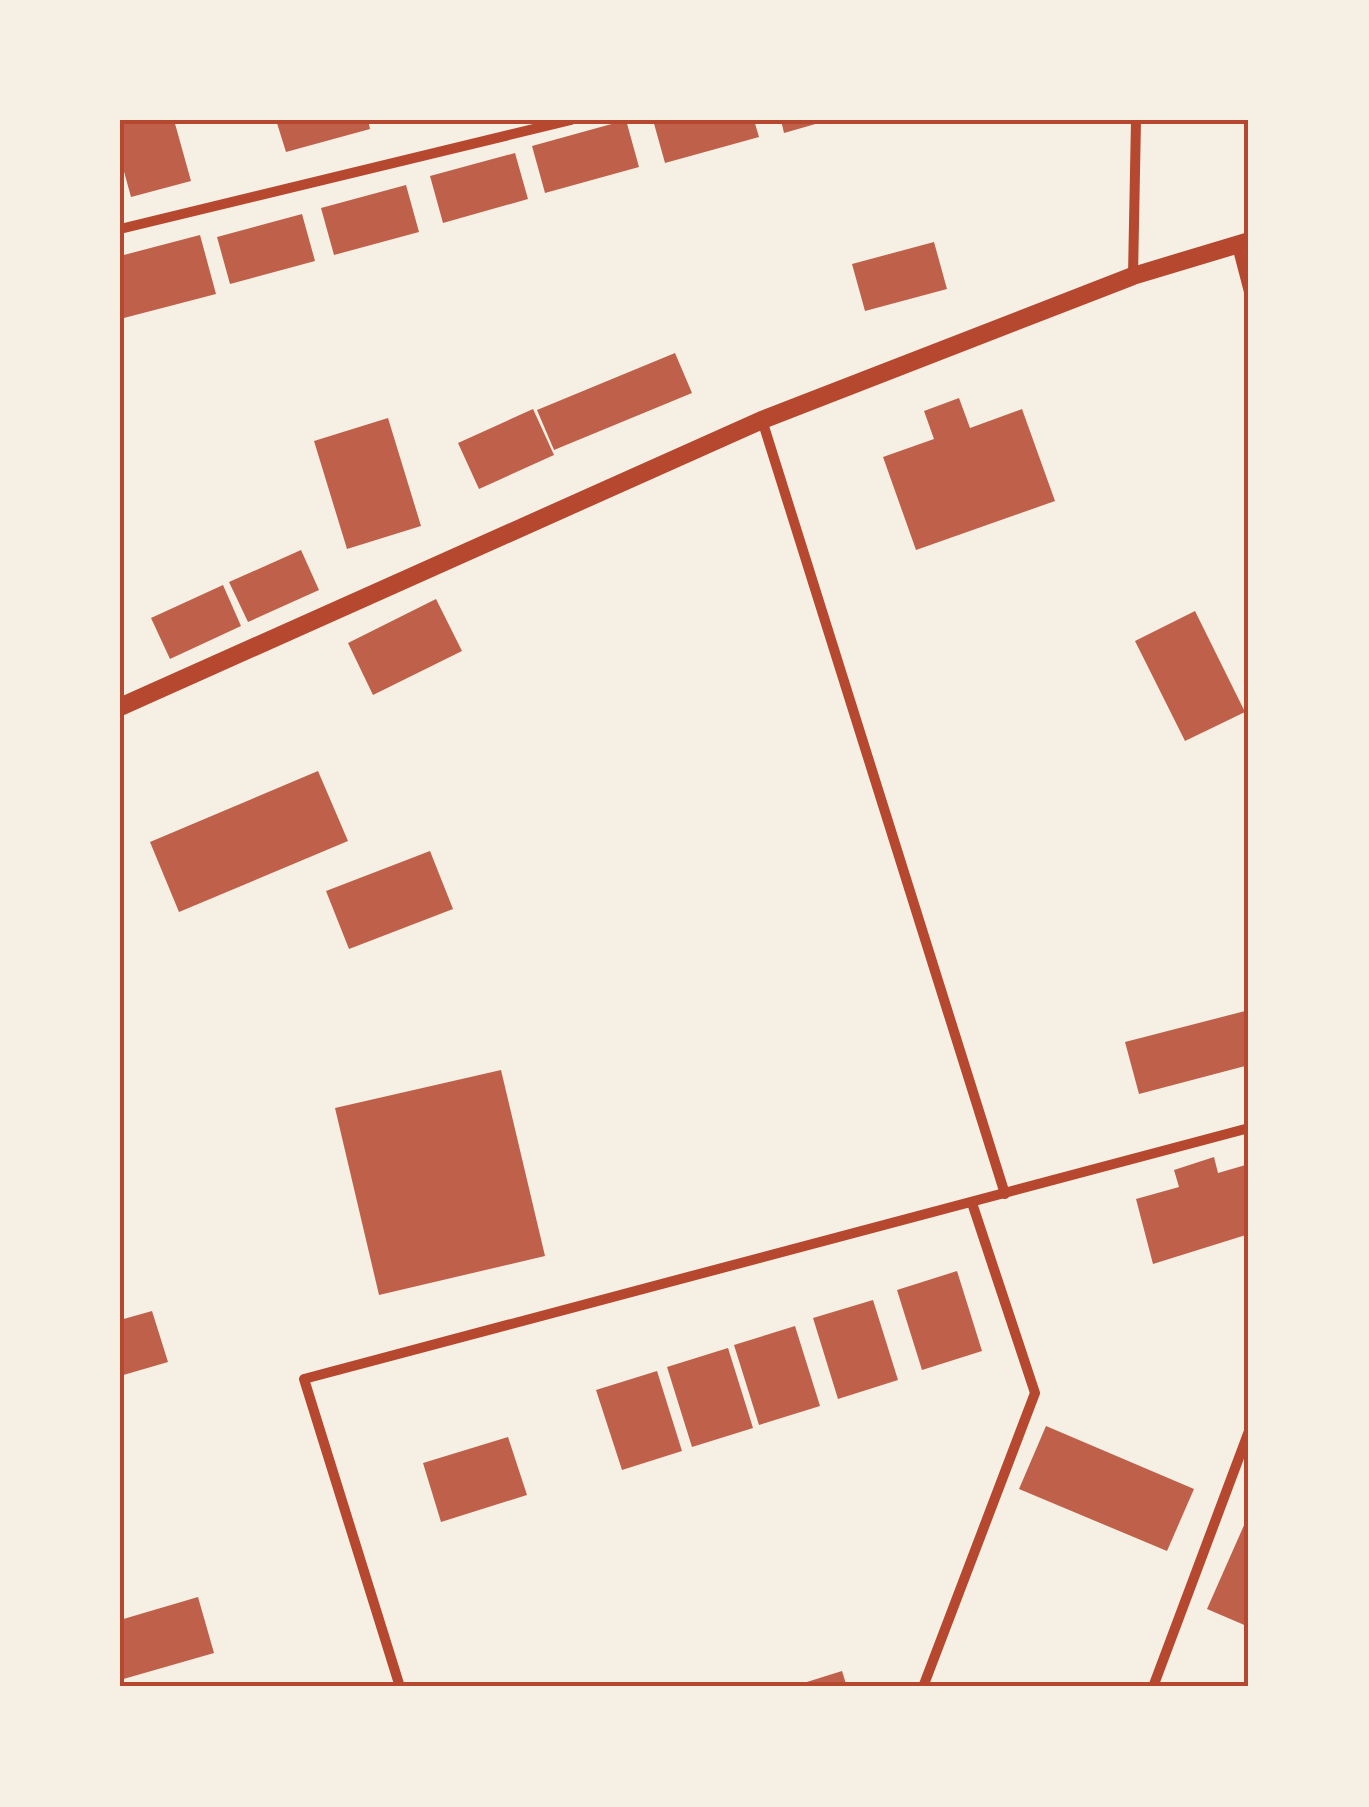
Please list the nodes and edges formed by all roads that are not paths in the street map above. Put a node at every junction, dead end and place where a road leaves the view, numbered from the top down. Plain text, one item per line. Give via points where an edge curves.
1 (571, 120) edge
2 (1136, 120) edge
3 (120, 229) edge
4 (1243, 244) edge
5 (1133, 276) junction
6 (1249, 292) edge
7 (762, 420) junction
8 (120, 708) edge
9 (1249, 1128) edge
10 (1005, 1194) junction
11 (972, 1203) junction
12 (1249, 1431) edge
13 (400, 1687) edge
14 (923, 1687) edge
15 (1153, 1687) edge

1 - 3 street
2 - 5 street
4 - 5 street
4 - 6 street
5 - 7 street
7 - 8 street
7 - 10 street
9 - 10 street
10 - 11 street
11 - 13 street via 304,1379
11 - 14 street via 1035,1392
12 - 15 street

